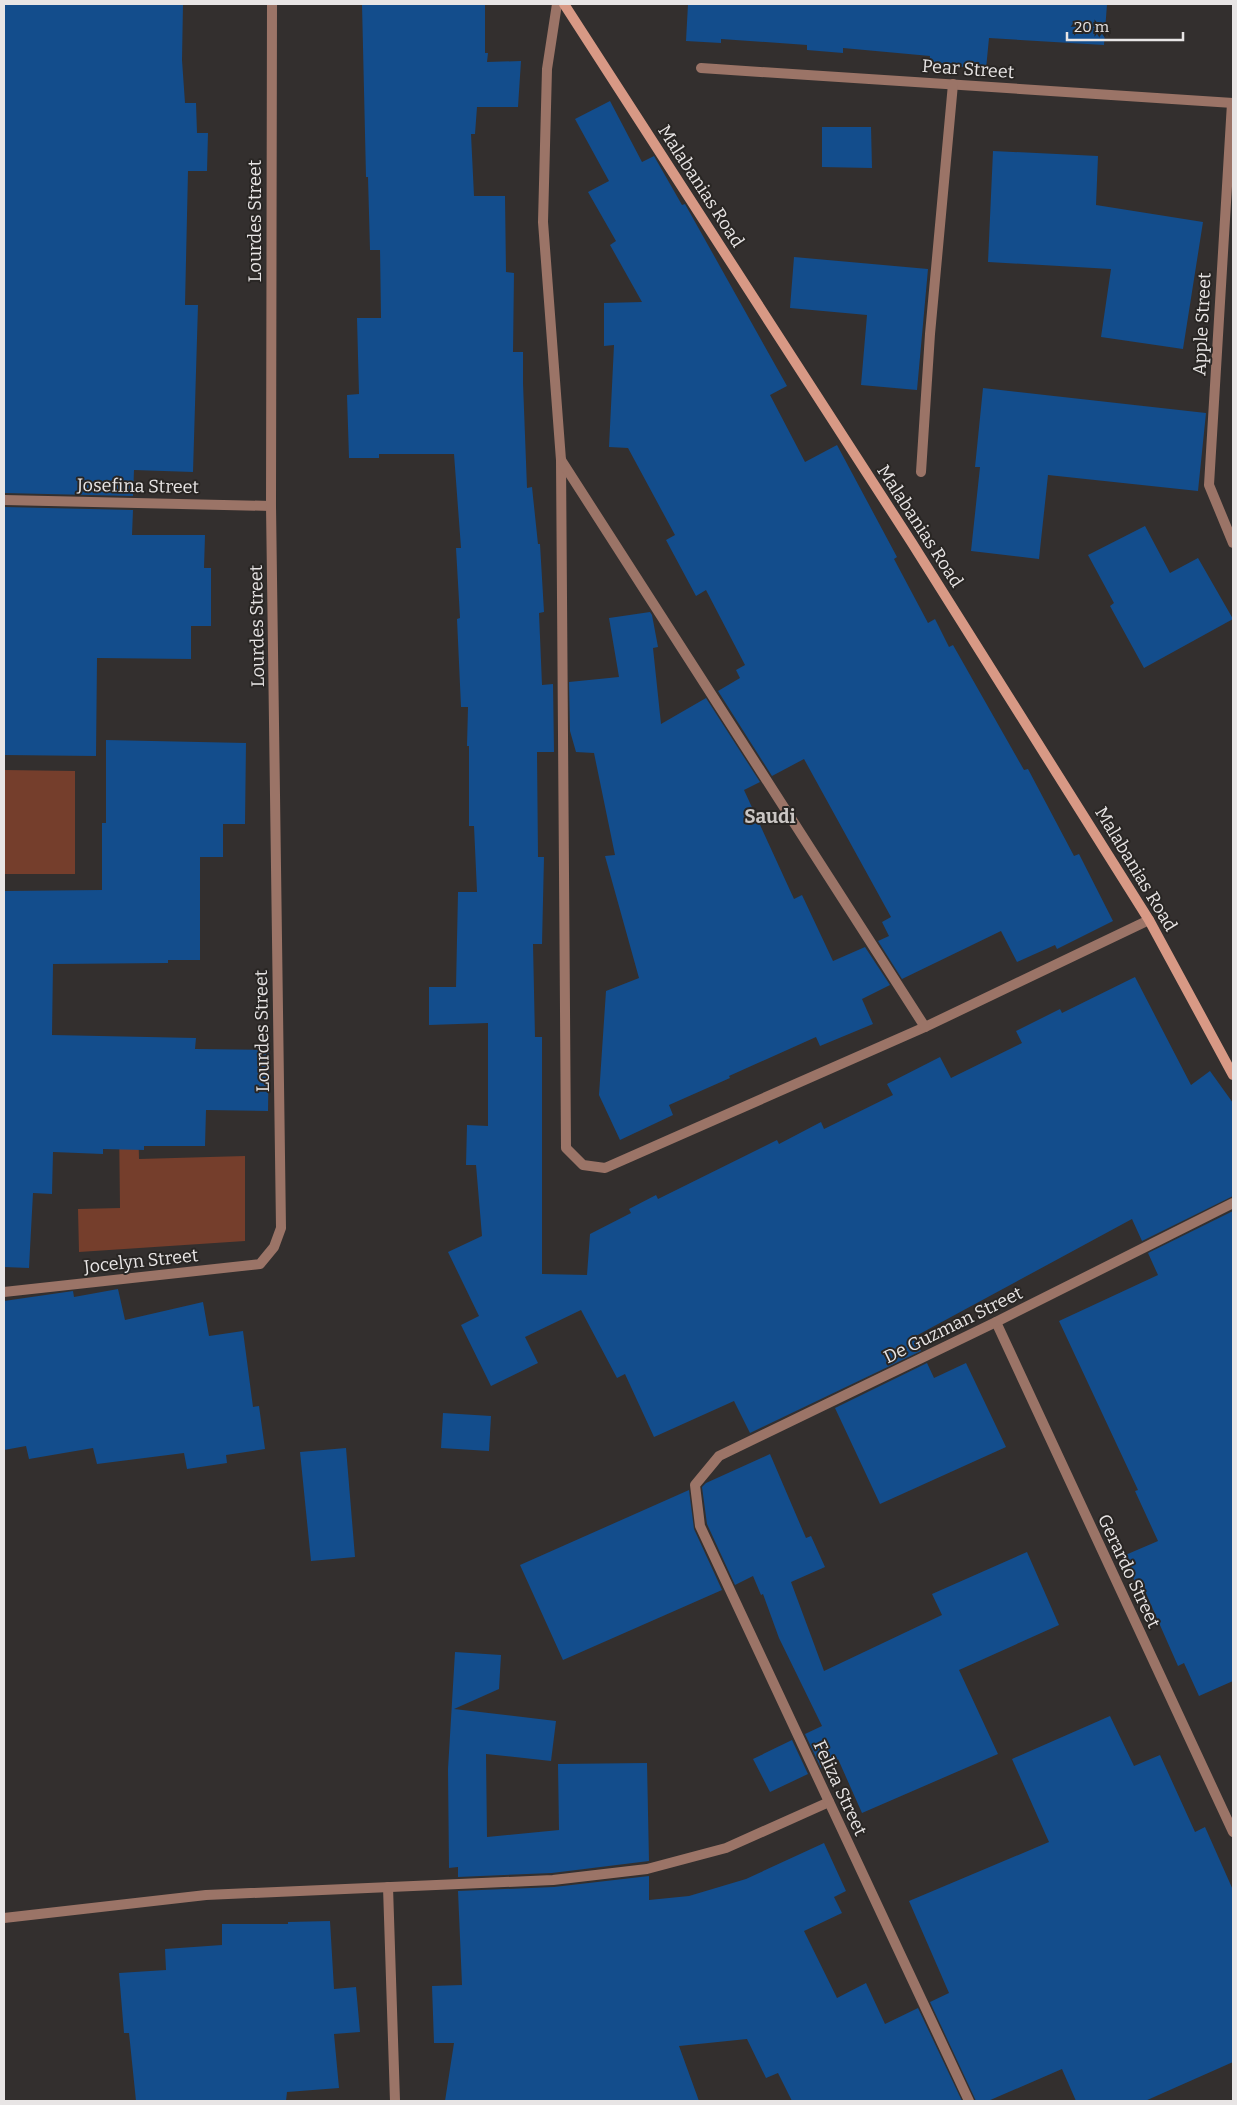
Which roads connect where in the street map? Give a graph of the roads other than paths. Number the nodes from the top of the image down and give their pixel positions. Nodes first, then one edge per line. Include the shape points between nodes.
1 (272, 4) edge
2 (557, 4) edge
3 (564, 4) edge
4 (701, 68) dead end
5 (953, 84) junction
6 (1232, 103) edge
7 (561, 460) junction
8 (921, 472) dead end
9 (4, 500) edge
10 (271, 506) junction
11 (1233, 543) edge
12 (1149, 920) junction
13 (926, 1027) junction
14 (1233, 1075) edge
15 (1233, 1203) edge
16 (274, 1247) joint
17 (4, 1292) edge
18 (996, 1322) junction
19 (695, 1485) joint
20 (828, 1802) junction
21 (1233, 1832) edge
22 (388, 1887) junction
23 (4, 1918) edge
24 (395, 2101) edge
25 (969, 2101) edge

1 - 10 street, Lourdes Street
2 - 7 street via 547,69 544,222
3 - 12 main road, Malabanias Road via 912,543
4 - 5 street, Pear Street
5 - 6 street, Pear Street
5 - 8 street
6 - 11 street, Apple Street via 1209,485
7 - 13 street
7 - 13 street via 566,1148 583,1165 605,1168
9 - 10 street, Josefina Street
10 - 16 street, Lourdes Street via 282,1228
12 - 13 street
12 - 14 main road, Malabanias Road
15 - 18 street, De Guzman Street
16 - 17 street, Jocelyn Street via 260,1264
18 - 19 street, De Guzman Street via 719,1456
18 - 21 street, Gerardo Street
19 - 20 street, Feliza Street via 700,1526
20 - 22 street via 726,1848 646,1870 553,1880
20 - 25 street, Feliza Street
22 - 23 street via 206,1895
22 - 24 street

